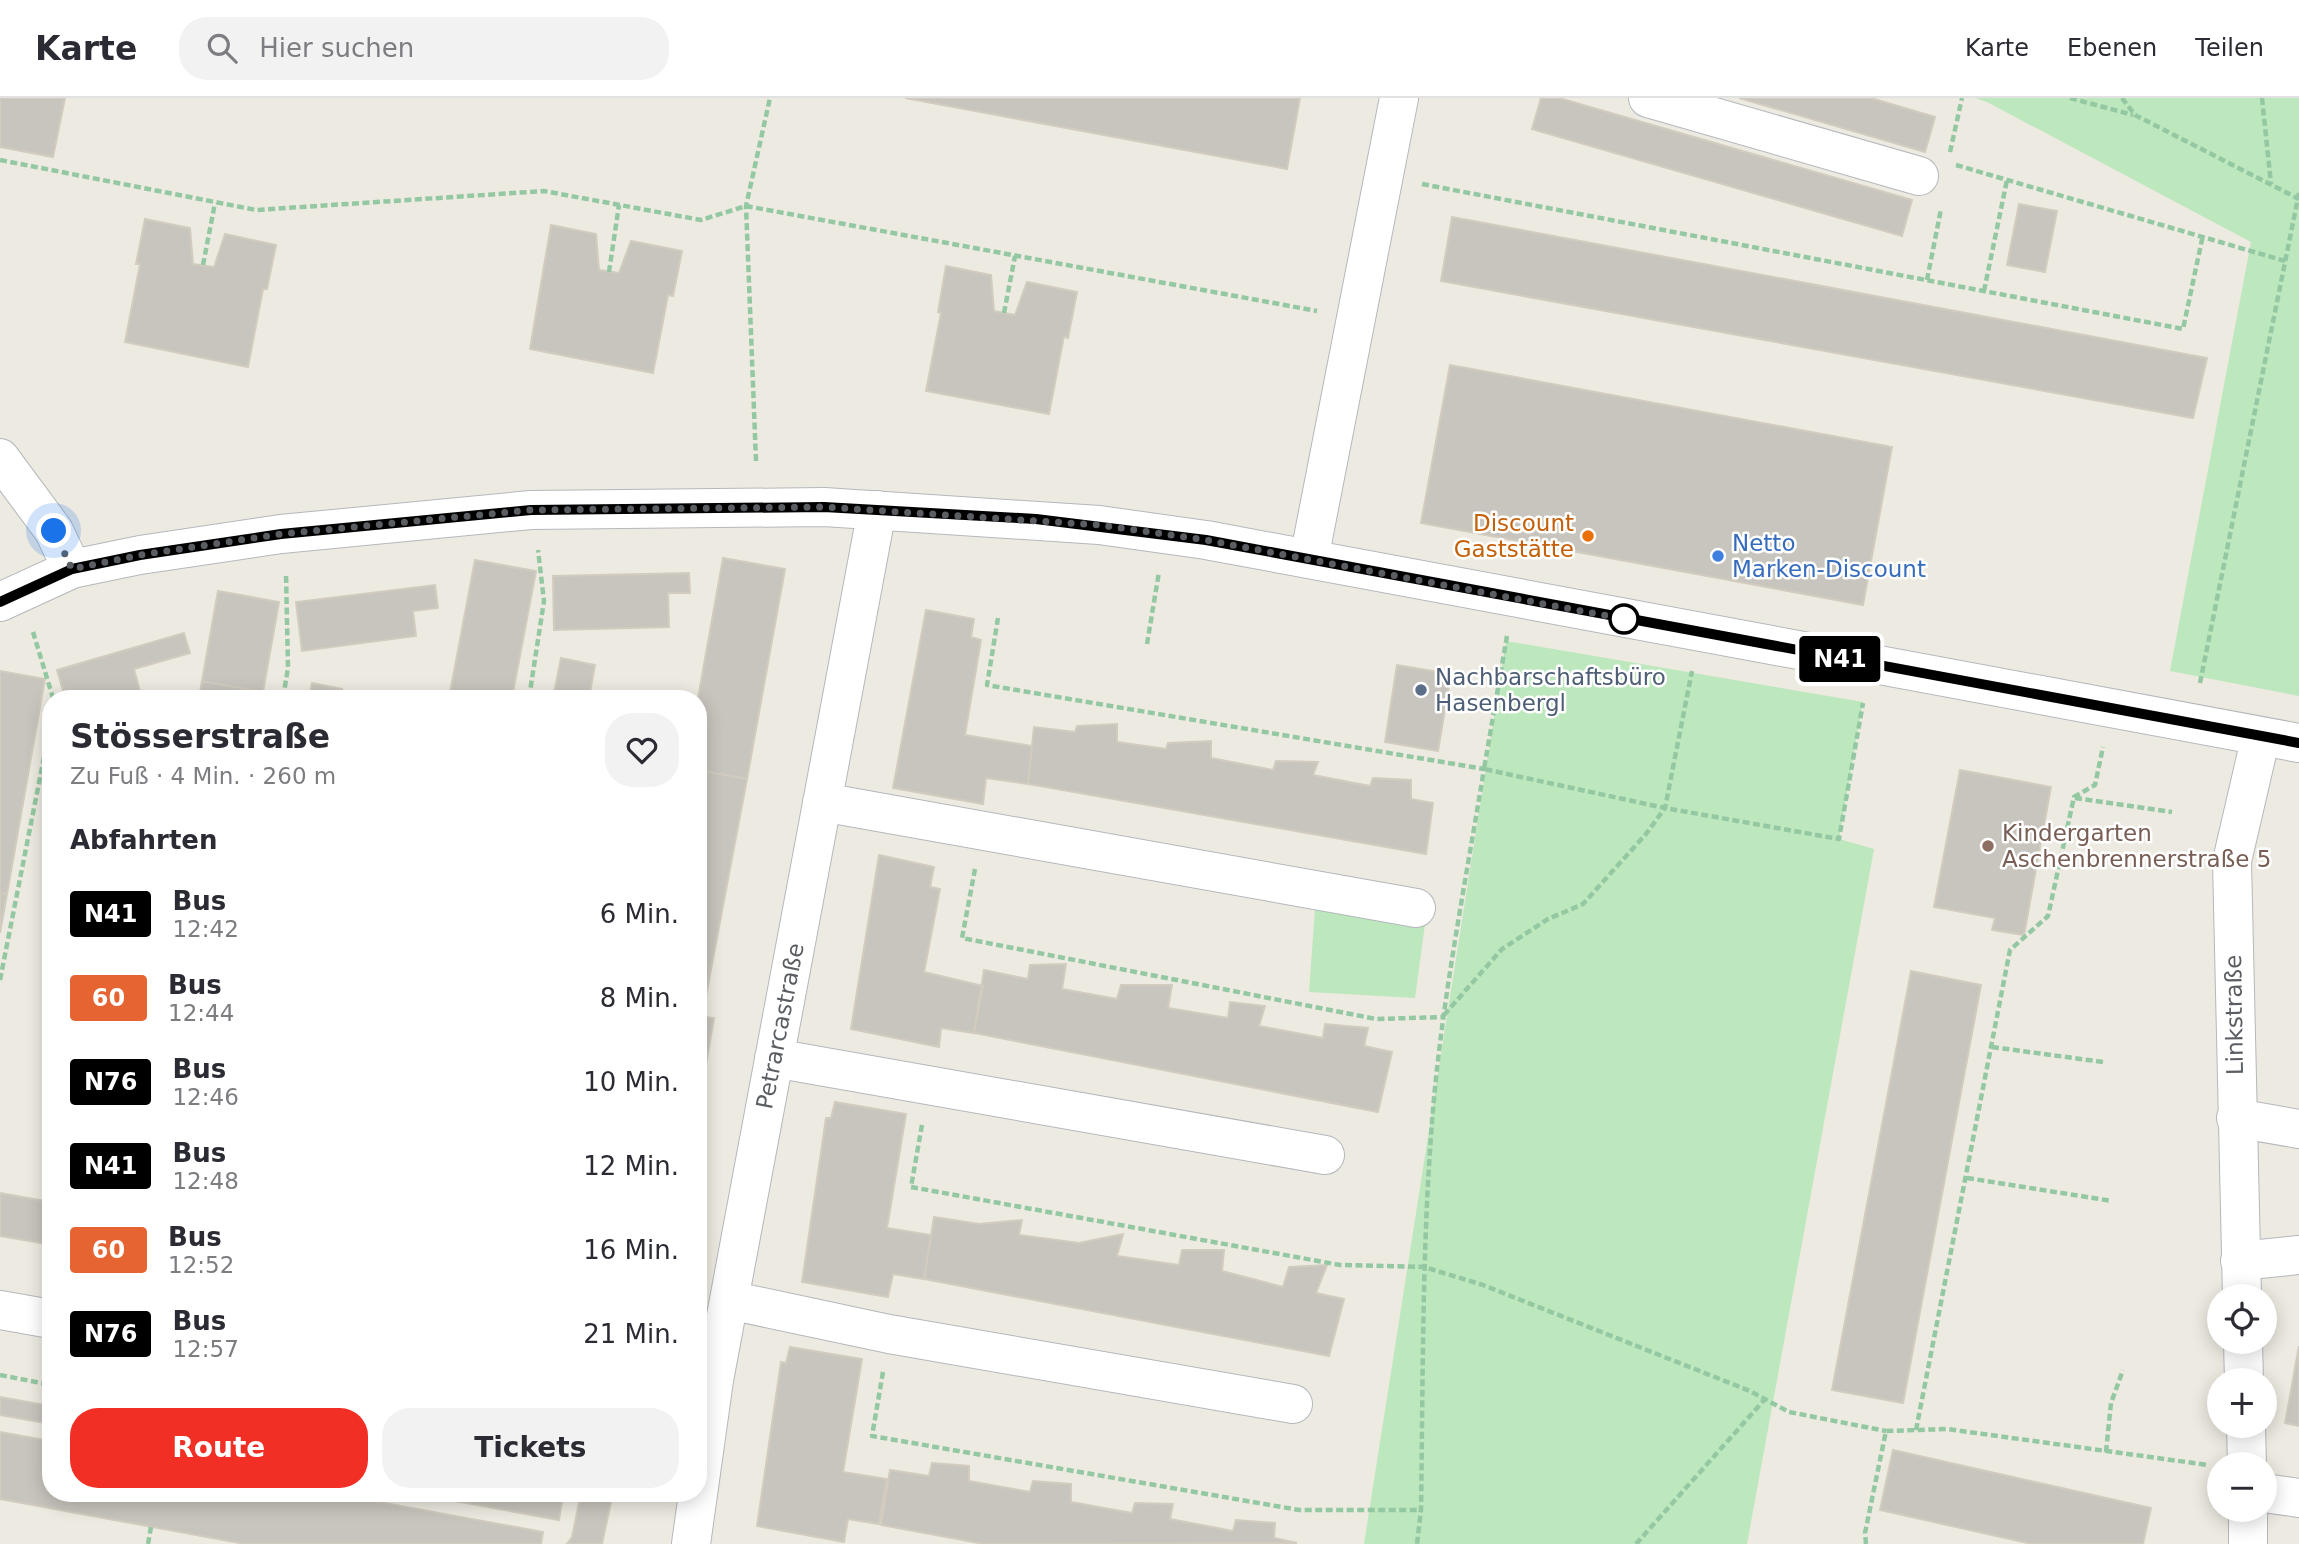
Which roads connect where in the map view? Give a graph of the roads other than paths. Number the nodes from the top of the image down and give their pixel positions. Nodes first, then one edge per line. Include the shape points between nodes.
1 (1399, 98) edge
2 (1648, 98) edge
3 (1919, 176) road end
4 (0, 457) edge
5 (877, 510) junction
6 (1309, 559) junction
7 (72, 569) junction
8 (15, 613) edge
9 (2261, 736) junction
10 (2299, 743) edge
11 (822, 802) junction
12 (1416, 908) dead end
13 (774, 1058) junction
14 (2236, 1118) junction
15 (2299, 1129) edge
16 (1325, 1155) dead end
17 (2299, 1255) edge
18 (2241, 1279) edge
19 (729, 1300) junction
20 (0, 1310) edge
21 (42, 1318) edge
22 (1293, 1404) dead end
23 (707, 1417) edge
24 (2277, 1495) edge
25 (2299, 1498) edge
26 (696, 1502) edge
27 (2248, 1522) edge
28 (691, 1544) edge
29 (2248, 1544) edge

1 - 6 street
2 - 3 street
4 - 7 street via 54,531
5 - 6 street via 1099,525
5 - 7 street via 531,510 281,534
5 - 11 street, Petrarcastraße
6 - 9 street
7 - 8 street
9 - 10 street
9 - 14 street, Linkstraße via 2232,861
11 - 12 street
11 - 13 street, Petrarcastraße
13 - 16 street
13 - 19 street, Petrarcastraße
14 - 15 street
14 - 18 street, Linkstraße
17 - 18 street
19 - 22 street via 890,1334
19 - 23 street, Petrarcastraße
20 - 21 street
24 - 25 street
26 - 28 street, Petrarcastraße
27 - 29 street

